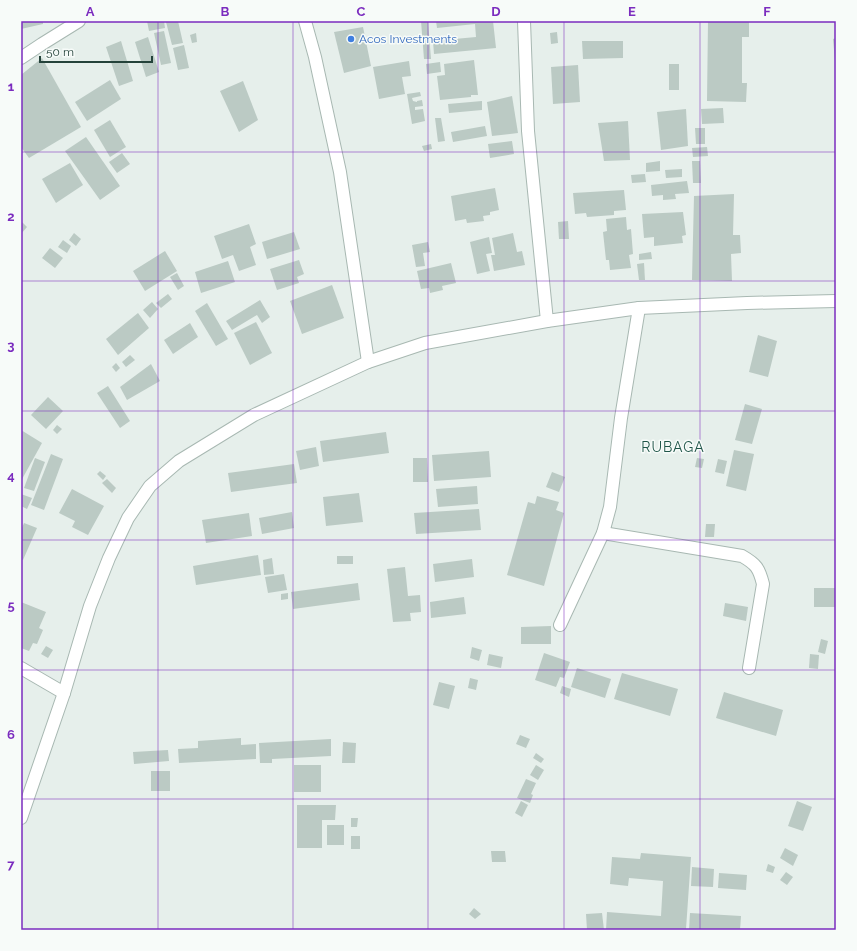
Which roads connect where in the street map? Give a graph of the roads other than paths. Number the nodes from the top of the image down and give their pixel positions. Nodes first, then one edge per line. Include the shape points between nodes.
1 (79, 21) edge
2 (305, 21) edge
3 (524, 21) edge
4 (21, 58) edge
5 (836, 301) edge
6 (639, 308) junction
7 (547, 321) junction
8 (368, 362) junction
9 (603, 533) junction
10 (560, 625) dead end
11 (21, 668) edge
12 (749, 668) dead end
13 (64, 693) junction
14 (21, 818) edge

1 - 4 street
2 - 8 street via 340,172
3 - 7 street via 528,131
5 - 6 street
6 - 7 street
6 - 9 street via 610,507
7 - 8 street via 425,343
8 - 13 street via 254,415 179,461 150,486 128,518 109,558 90,606
9 - 10 street
9 - 12 street via 742,556 752,562 760,571 763,584
11 - 13 street
13 - 14 street

